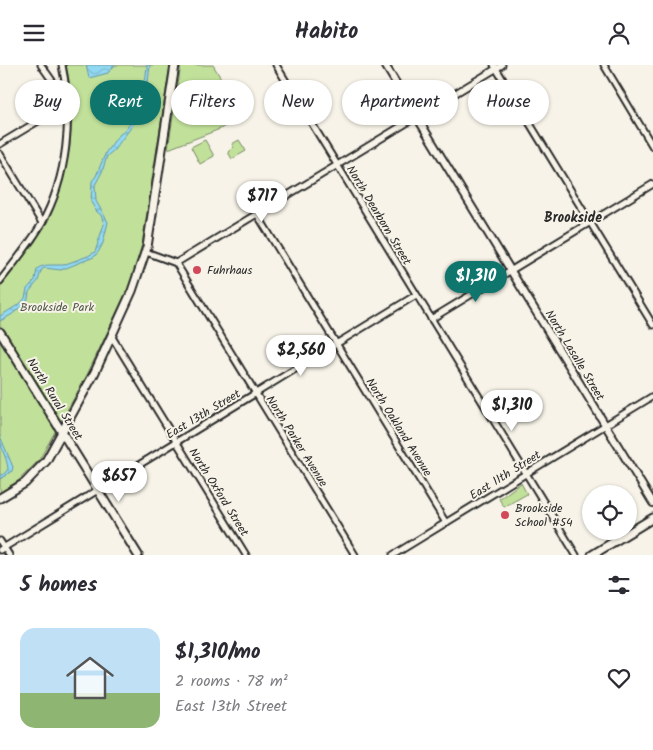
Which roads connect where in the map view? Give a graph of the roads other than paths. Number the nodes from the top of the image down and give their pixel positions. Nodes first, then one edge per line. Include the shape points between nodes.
1 (40, 65) edge
2 (62, 65) edge
3 (175, 65) edge
4 (276, 65) edge
5 (384, 65) edge
6 (502, 65) edge
7 (604, 65) edge
8 (495, 67) edge
9 (51, 80) edge
10 (64, 80) edge
11 (393, 80) edge
12 (458, 90) edge
13 (32, 125) edge
14 (68, 125) edge
15 (403, 125) edge
16 (421, 125) edge
17 (0, 144) edge
18 (653, 147) edge
19 (0, 154) edge
20 (337, 165) junction
21 (653, 184) edge
22 (257, 214) junction
23 (590, 222) junction
24 (42, 223) junction
25 (146, 253) junction
26 (176, 263) junction
27 (510, 271) junction
28 (0, 281) edge
29 (416, 295) junction
30 (431, 319) junction
31 (653, 325) edge
32 (0, 332) edge
33 (112, 337) junction
34 (336, 344) junction
35 (256, 393) junction
36 (653, 396) edge
37 (605, 425) junction
38 (62, 433) junction
39 (176, 442) junction
40 (526, 474) junction
41 (98, 490) junction
42 (0, 498) edge
43 (653, 503) edge
44 (653, 518) edge
45 (446, 523) junction
46 (0, 541) edge
47 (2, 548) edge
48 (8, 555) edge
49 (138, 555) edge
50 (246, 555) edge
51 (355, 555) edge
52 (393, 555) edge
53 (576, 555) edge
54 (592, 555) edge

1 - 9 street
2 - 10 street
3 - 25 main road
4 - 20 street, North Dearborn Street
5 - 11 street, North Lasalle Street
6 - 8 street
7 - 18 street
8 - 12 street
8 - 23 street
13 - 17 street
14 - 24 street via 65,157 51,205
15 - 20 street
16 - 27 street, North Lasalle Street
19 - 24 street
20 - 22 street
20 - 29 street, North Dearborn Street
21 - 23 street
22 - 26 street
22 - 34 street, North Oakland Avenue
23 - 27 street
23 - 31 street
24 - 28 street
25 - 26 street
25 - 33 main road
26 - 35 street, North Parker Avenue
27 - 30 street
27 - 37 street, North Lasalle Street
29 - 30 street, North Dearborn Street
29 - 34 street, East 13th Street
30 - 40 street, North Dearborn Street
32 - 38 main road, North Rural Street
33 - 38 main road
33 - 39 street, North Oxford Street
34 - 35 street, East 13th Street
34 - 45 street, North Oakland Avenue
35 - 39 street, East 13th Street
35 - 51 street, North Parker Avenue
36 - 37 street, East 11th Street
37 - 40 street, East 11th Street
37 - 43 street, North Lasalle Street
38 - 41 main road, North Rural Street
38 - 42 main road via 36,473
39 - 41 street, East 13th Street
39 - 50 street, North Oxford Street
40 - 45 street, East 11th Street
40 - 53 street, North Dearborn Street
41 - 47 street, East 13th Street
41 - 49 main road, North Rural Street
44 - 54 main road
45 - 52 street, East 11th Street
46 - 47 street
47 - 48 street

